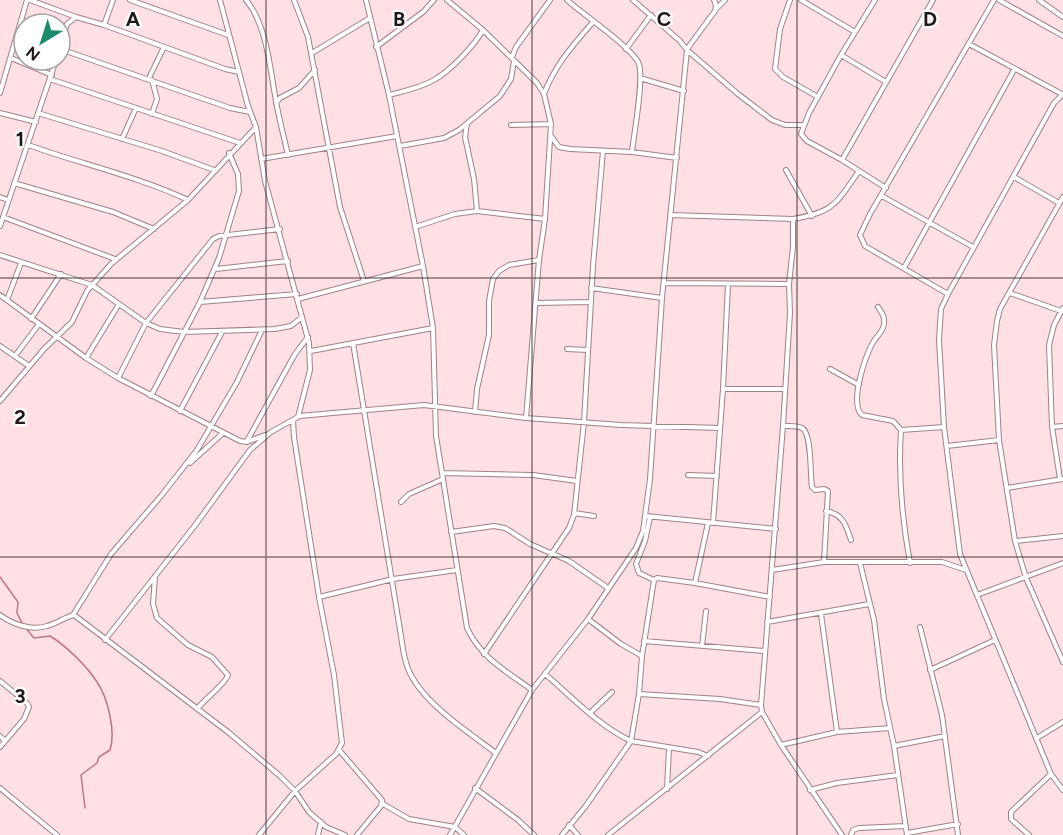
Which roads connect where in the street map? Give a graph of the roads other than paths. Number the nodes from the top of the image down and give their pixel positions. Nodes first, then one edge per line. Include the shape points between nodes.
1 (28, 0) edge
2 (113, 0) edge
3 (130, 0) edge
4 (220, 0) edge
5 (246, 0) edge
6 (294, 0) edge
7 (366, 0) edge
8 (434, 0) edge
9 (447, 0) edge
10 (550, 0) edge
11 (567, 0) edge
12 (633, 0) edge
13 (714, 0) edge
14 (725, 0) edge
15 (790, 0) edge
16 (801, 0) edge
17 (875, 0) edge
18 (933, 0) edge
19 (994, 0) edge
20 (999, 0) edge
21 (1039, 0) edge
22 (715, 11) junction
23 (651, 15) junction
24 (76, 17) junction
25 (1063, 17) edge
26 (370, 18) junction
27 (72, 20) edge
28 (593, 22) junction
29 (104, 25) junction
30 (483, 30) junction
31 (855, 32) junction
32 (229, 35) junction
33 (1063, 36) edge
34 (969, 44) junction
35 (164, 47) junction
36 (376, 47) junction
37 (626, 49) junction
38 (687, 50) junction
39 (72, 52) edge
40 (312, 53) junction
41 (841, 55) junction
42 (11, 58) junction
43 (513, 59) junction
44 (1014, 69) junction
45 (316, 70) junction
46 (52, 72) edge
47 (239, 72) junction
48 (51, 77) junction
49 (150, 78) junction
50 (640, 78) junction
51 (886, 82) junction
52 (684, 91) junction
53 (0, 93) edge
54 (544, 94) junction
55 (1062, 94) edge
56 (389, 95) junction
57 (818, 97) junction
58 (276, 103) junction
59 (136, 108) junction
60 (250, 112) junction
61 (0, 113) edge
62 (38, 113) junction
63 (152, 114) junction
64 (36, 122) junction
65 (467, 123) junction
66 (551, 124) junction
67 (511, 125) dead end
68 (804, 125) junction
69 (256, 127) junction
70 (397, 136) junction
71 (551, 136) junction
72 (122, 139) junction
73 (240, 143) junction
74 (28, 145) junction
75 (330, 146) junction
76 (400, 146) junction
77 (603, 151) junction
78 (632, 152) junction
79 (229, 153) junction
80 (288, 155) junction
81 (676, 158) junction
82 (261, 159) junction
83 (842, 160) junction
84 (214, 170) junction
85 (786, 170) dead end
86 (858, 171) junction
87 (1014, 177) junction
88 (14, 183) junction
89 (886, 188) junction
90 (882, 196) junction
91 (0, 197) edge
92 (1063, 197) edge
93 (8, 200) junction
94 (188, 200) junction
95 (1059, 203) junction
96 (477, 211) junction
97 (670, 215) junction
98 (812, 216) junction
99 (3, 217) junction
100 (545, 219) junction
101 (793, 219) junction
102 (928, 223) junction
103 (0, 226) edge
104 (415, 227) junction
105 (154, 229) junction
106 (280, 229) junction
107 (225, 236) junction
108 (973, 248) junction
109 (0, 255) edge
110 (115, 259) junction
111 (539, 260) junction
112 (288, 261) junction
113 (21, 262) junction
114 (423, 266) junction
115 (904, 268) junction
116 (216, 269) junction
117 (61, 274) junction
118 (364, 281) junction
119 (664, 283) junction
120 (728, 284) junction
121 (789, 284) junction
122 (92, 285) junction
123 (591, 288) junction
124 (1010, 293) junction
125 (948, 294) junction
126 (0, 296) edge
127 (297, 296) junction
128 (662, 298) junction
129 (7, 300) junction
130 (200, 302) junction
131 (590, 302) junction
132 (536, 303) junction
133 (119, 304) junction
134 (878, 307) dead end
135 (1062, 309) edge
136 (302, 316) junction
137 (31, 318) junction
138 (146, 323) junction
139 (39, 324) junction
140 (433, 328) junction
141 (262, 330) junction
142 (184, 332) junction
143 (222, 332) junction
144 (56, 336) junction
145 (308, 336) junction
146 (353, 343) junction
147 (0, 346) edge
148 (567, 349) dead end
149 (588, 350) junction
150 (311, 351) junction
151 (15, 356) junction
152 (86, 358) junction
153 (29, 366) junction
154 (830, 369) dead end
155 (117, 378) junction
156 (859, 385) junction
157 (723, 389) junction
158 (784, 389) junction
159 (0, 391) edge
160 (4, 394) junction
161 (151, 396) junction
162 (0, 401) edge
163 (434, 407) junction
164 (364, 410) junction
165 (180, 411) junction
166 (475, 412) junction
167 (299, 416) junction
168 (526, 418) junction
169 (293, 420) junction
170 (584, 422) junction
171 (783, 426) junction
172 (1063, 426) edge
173 (210, 427) junction
174 (944, 427) junction
175 (654, 428) junction
176 (1052, 428) junction
177 (720, 429) junction
178 (901, 430) junction
179 (272, 432) junction
180 (223, 433) junction
181 (999, 440) junction
182 (247, 442) junction
183 (947, 446) junction
184 (187, 465) junction
185 (443, 473) junction
186 (688, 475) dead end
187 (717, 476) junction
188 (443, 479) junction
189 (1061, 479) edge
190 (577, 481) junction
191 (1007, 488) junction
192 (401, 502) dead end
193 (826, 511) junction
194 (574, 513) junction
195 (594, 516) dead end
196 (648, 516) junction
197 (711, 523) junction
198 (776, 529) junction
199 (451, 532) junction
200 (1063, 536) edge
201 (851, 540) dead end
202 (1015, 541) junction
203 (551, 554) junction
204 (824, 562) junction
205 (860, 563) junction
206 (910, 563) junction
207 (1063, 563) edge
208 (457, 570) junction
209 (772, 570) junction
210 (966, 570) junction
211 (156, 575) junction
212 (1026, 578) junction
213 (393, 579) junction
214 (654, 580) junction
215 (695, 583) junction
216 (608, 588) junction
217 (977, 595) junction
218 (319, 597) junction
219 (770, 597) junction
220 (869, 604) junction
221 (706, 611) dead end
222 (821, 614) junction
223 (0, 615) edge
224 (74, 615) junction
225 (588, 619) junction
226 (767, 622) junction
227 (920, 627) dead end
228 (105, 640) junction
229 (995, 640) junction
230 (644, 641) junction
231 (702, 646) junction
232 (765, 651) junction
233 (484, 654) junction
234 (642, 656) junction
235 (1063, 662) edge
236 (930, 669) junction
237 (545, 674) junction
238 (0, 681) edge
239 (532, 690) junction
240 (612, 692) dead end
241 (639, 694) junction
242 (761, 705) junction
243 (197, 709) junction
244 (762, 712) junction
245 (590, 713) junction
246 (1063, 722) edge
247 (890, 728) junction
248 (837, 732) junction
249 (0, 736) edge
250 (945, 736) junction
251 (1037, 738) junction
252 (5, 741) junction
253 (631, 741) junction
254 (781, 745) junction
255 (894, 746) junction
256 (0, 747) edge
257 (669, 748) junction
258 (339, 750) junction
259 (496, 753) junction
260 (708, 756) junction
261 (1051, 774) junction
262 (898, 775) junction
263 (0, 788) edge
264 (475, 788) junction
265 (667, 789) junction
266 (810, 790) junction
267 (1063, 790) edge
268 (295, 791) junction
269 (382, 804) junction
270 (321, 822) junction
271 (958, 824) junction
272 (569, 825) junction
273 (906, 826) junction
274 (455, 827) junction
275 (907, 834) edge
276 (57, 835) edge
277 (259, 835) edge
278 (318, 835) edge
279 (345, 835) edge
280 (357, 835) edge
281 (450, 835) edge
282 (464, 835) edge
283 (534, 835) edge
284 (562, 835) edge
285 (578, 835) edge
286 (608, 835) edge
287 (842, 835) edge
288 (851, 835) edge
289 (958, 835) edge
290 (1029, 835) edge

1 - 24 street
1 - 42 street
2 - 29 street
3 - 32 street
4 - 32 street
5 - 58 street via 257,17
6 - 40 street
7 - 26 street
8 - 36 street
9 - 30 street
10 - 43 street via 516,47
11 - 28 street
12 - 23 street
13 - 22 street
14 - 22 street
15 - 57 street via 780,29 775,69
16 - 31 street
17 - 31 street
18 - 51 street
19 - 34 street
20 - 33 street
21 - 25 street
22 - 38 street
23 - 37 street
23 - 38 street
24 - 27 street
24 - 29 street
26 - 36 street
26 - 40 street
28 - 37 street
28 - 54 street via 560,60
29 - 35 street
30 - 43 street
30 - 56 street via 436,79
31 - 41 street
32 - 47 street
34 - 44 street
34 - 89 street
35 - 47 street
35 - 49 street
36 - 56 street
37 - 50 street via 639,64
38 - 52 street
38 - 68 street via 772,120
39 - 49 street
40 - 45 street
41 - 51 street
41 - 57 street
42 - 48 street
42 - 53 street
43 - 54 street
43 - 65 street via 511,79 505,90
44 - 55 street
44 - 102 street
45 - 58 street via 297,90
45 - 75 street
46 - 48 street
47 - 60 street
48 - 59 street
48 - 62 street
49 - 60 street
49 - 63 street via 157,99
50 - 52 street
50 - 78 street
51 - 83 street
52 - 81 street
54 - 66 street
55 - 87 street
56 - 70 street
57 - 68 street
58 - 80 street
59 - 63 street
59 - 72 street
60 - 69 street
61 - 64 street
62 - 64 street
62 - 72 street
63 - 73 street
64 - 74 street
65 - 76 street via 444,138
65 - 96 street via 465,137
66 - 67 street
66 - 71 street
68 - 83 street via 802,137
69 - 73 street
69 - 82 street
70 - 75 street
70 - 76 street
71 - 77 street via 559,147
71 - 100 street
72 - 84 street
73 - 79 street
74 - 88 street
74 - 94 street via 145,182
75 - 80 street
75 - 118 street via 340,207
76 - 104 street
77 - 78 street
77 - 123 street
78 - 81 street
79 - 84 street
79 - 107 street via 239,186
80 - 82 street
81 - 97 street
82 - 106 street
83 - 86 street
84 - 94 street
85 - 98 street
86 - 89 street
86 - 98 street via 832,208
87 - 95 street
87 - 108 street
88 - 93 street
88 - 105 street via 107,210
89 - 90 street
90 - 102 street
90 - 115 street via 862,228 861,240
91 - 93 street
92 - 95 street
93 - 99 street
94 - 105 street
95 - 124 street
96 - 100 street
96 - 104 street
97 - 101 street
97 - 119 street
98 - 101 street
99 - 103 street
99 - 110 street
100 - 111 street
101 - 121 street
102 - 108 street
102 - 115 street
104 - 114 street
105 - 110 street
106 - 107 street
106 - 112 street
107 - 116 street
107 - 138 street via 213,239
108 - 125 street
109 - 113 street
110 - 122 street
111 - 132 street
111 - 166 street via 504,267 493,279 488,340
112 - 116 street
112 - 127 street
113 - 117 street
113 - 129 street
114 - 118 street
114 - 140 street
115 - 125 street
116 - 130 street
117 - 122 street
117 - 137 street
118 - 127 street
119 - 120 street
119 - 128 street
120 - 121 street
120 - 157 street
121 - 158 street
122 - 133 street
122 - 144 street via 73,321
123 - 128 street
123 - 131 street
124 - 135 street
124 - 181 street via 1000,309 994,333
125 - 174 street via 939,324
126 - 129 street
127 - 130 street
127 - 136 street
128 - 175 street
129 - 137 street
130 - 142 street
131 - 132 street
131 - 149 street
132 - 168 street
133 - 138 street
133 - 152 street
134 - 156 street via 885,320 883,330 872,343
135 - 176 street via 1049,345
136 - 141 street via 288,327
136 - 145 street
137 - 139 street
138 - 142 street
138 - 155 street
139 - 144 street
139 - 151 street
140 - 146 street
140 - 163 street
141 - 143 street
141 - 173 street
142 - 143 street
142 - 161 street
143 - 165 street
144 - 152 street
144 - 153 street
145 - 150 street
145 - 182 street
146 - 150 street
146 - 164 street
147 - 151 street
148 - 149 street
149 - 170 street
150 - 167 street
151 - 153 street
152 - 155 street
153 - 160 street
154 - 156 street
155 - 161 street
156 - 178 street via 858,413 893,421
157 - 158 street
157 - 177 street
158 - 171 street
159 - 160 street
160 - 162 street
161 - 165 street
163 - 164 street
163 - 166 street
163 - 185 street
164 - 167 street
164 - 213 street
165 - 173 street
166 - 168 street
167 - 169 street
168 - 170 street
169 - 179 street
169 - 218 street
170 - 175 street
170 - 190 street
171 - 193 street via 801,427 806,432 812,487 828,491
171 - 198 street
172 - 176 street
173 - 180 street
173 - 184 street
174 - 178 street
174 - 183 street
175 - 177 street
175 - 196 street
176 - 189 street
177 - 187 street
178 - 206 street via 902,506
179 - 182 street
179 - 211 street via 250,450
180 - 182 street
180 - 184 street
181 - 183 street
181 - 191 street
183 - 210 street via 958,541
184 - 224 street via 111,555
185 - 188 street
185 - 190 street via 532,475
186 - 187 street
187 - 197 street
188 - 192 street via 409,494
188 - 199 street
189 - 191 street
190 - 194 street
191 - 202 street
193 - 201 street via 839,515
193 - 204 street
194 - 195 street
194 - 203 street
196 - 197 street
196 - 214 street via 645,541 636,564 639,573
196 - 216 street via 636,548
197 - 198 street
197 - 215 street
198 - 209 street
199 - 203 street via 499,527
199 - 208 street
200 - 202 street
202 - 212 street
203 - 216 street via 569,561
203 - 233 street
204 - 205 street
204 - 209 street
205 - 206 street
205 - 220 street
206 - 210 street via 942,562
207 - 212 street
208 - 213 street
208 - 233 street via 467,628
209 - 219 street
210 - 217 street
211 - 228 street
211 - 243 street via 153,604 157,618 188,645 212,657 228,675
212 - 217 street
212 - 235 street
213 - 218 street
213 - 259 street via 403,649 412,678 436,705
214 - 215 street
214 - 230 street
215 - 219 street
216 - 225 street
217 - 229 street
218 - 258 street via 343,739
219 - 226 street
220 - 222 street
220 - 247 street
221 - 231 street
222 - 226 street
222 - 248 street
223 - 224 street via 16,624 38,627
224 - 228 street
225 - 234 street
225 - 237 street
226 - 232 street
227 - 236 street
228 - 243 street
229 - 236 street
229 - 251 street
230 - 231 street
230 - 234 street
231 - 232 street
232 - 242 street
233 - 239 street
234 - 241 street
236 - 250 street
237 - 239 street
237 - 245 street
238 - 252 street via 29,707
239 - 259 street
240 - 245 street
241 - 242 street
241 - 253 street
242 - 244 street
243 - 268 street
244 - 254 street
244 - 260 street
245 - 253 street
246 - 251 street
247 - 248 street
247 - 255 street
248 - 254 street
249 - 252 street
250 - 255 street
250 - 271 street
251 - 261 street
252 - 256 street
253 - 257 street
253 - 272 street
254 - 266 street
255 - 262 street
257 - 260 street
257 - 265 street
258 - 268 street
258 - 269 street via 380,794
259 - 264 street
260 - 265 street
261 - 267 street
261 - 290 street via 1011,812 1011,819
262 - 266 street
262 - 273 street
263 - 276 street
264 - 274 street
264 - 283 street
265 - 286 street
266 - 287 street
268 - 270 street
268 - 277 street
269 - 274 street via 409,819
269 - 280 street
270 - 278 street
270 - 279 street
271 - 275 street
271 - 289 street
272 - 284 street
272 - 285 street
273 - 275 street
273 - 288 street via 859,828
274 - 281 street
274 - 282 street

